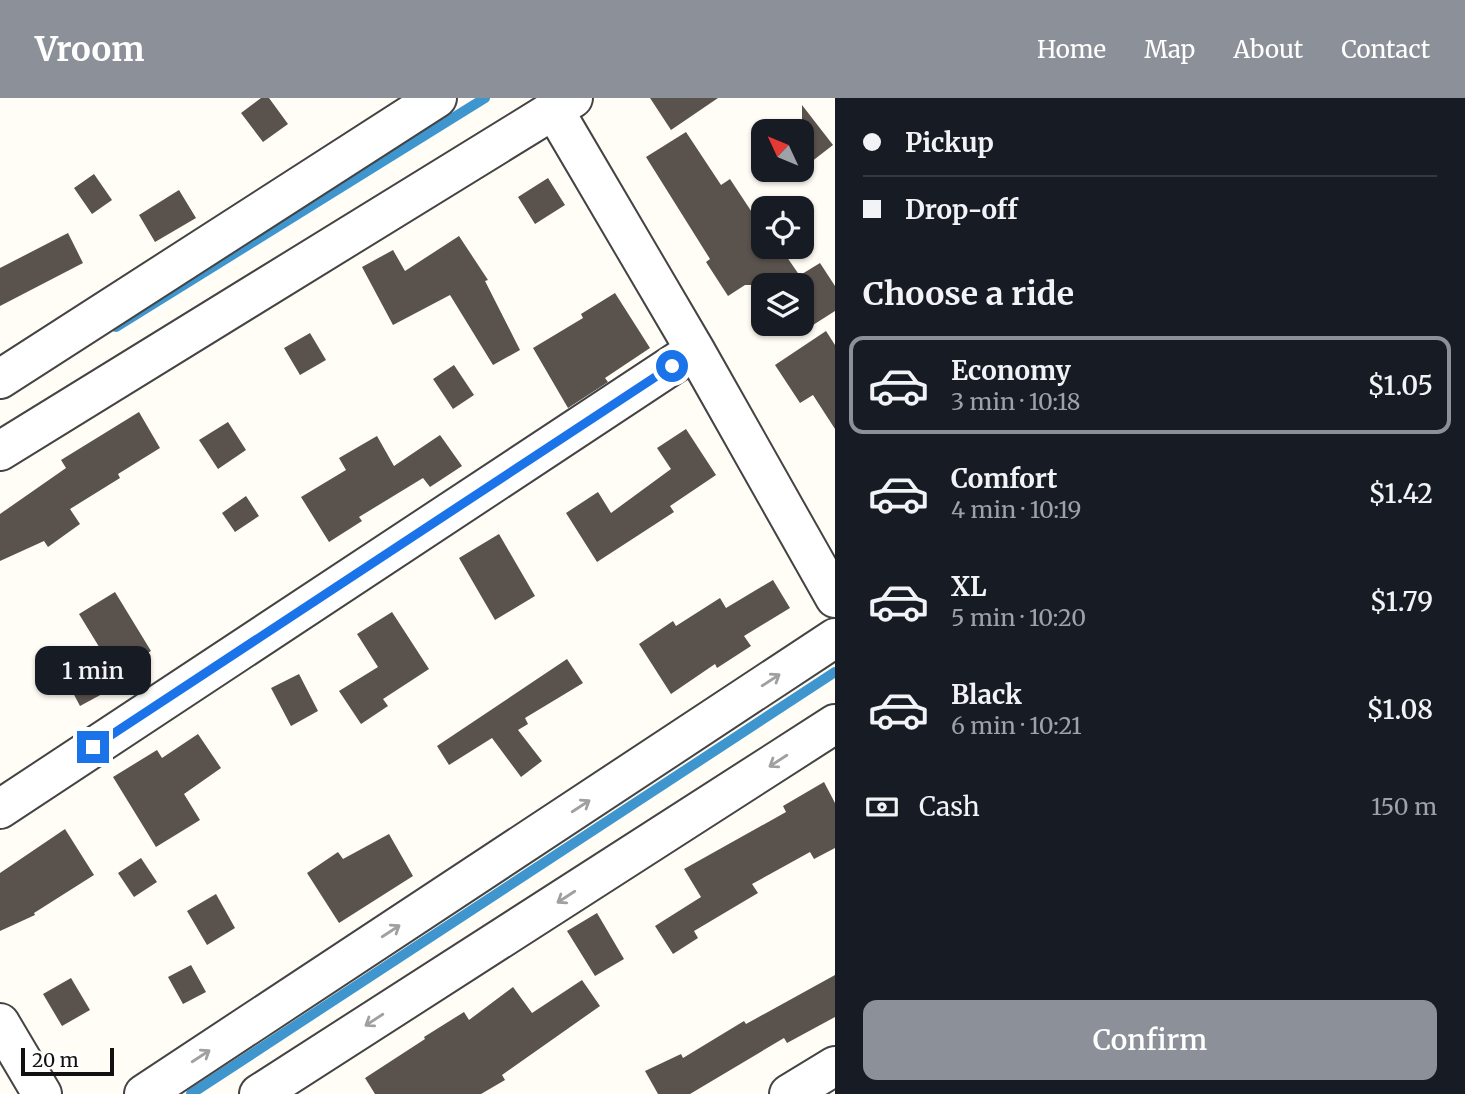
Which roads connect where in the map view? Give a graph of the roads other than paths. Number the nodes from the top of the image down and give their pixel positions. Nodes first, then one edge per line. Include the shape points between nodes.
1 (437, 98) edge
2 (563, 104) edge
3 (695, 350) junction
4 (0, 379) edge
5 (0, 451) edge
6 (835, 598) edge
7 (835, 638) edge
8 (835, 724) edge
9 (0, 808) edge
10 (0, 1023) edge
11 (835, 1066) edge
12 (42, 1094) edge
13 (144, 1094) edge
14 (260, 1094) edge
15 (789, 1094) edge

1 - 4 street
2 - 3 street
2 - 5 street
3 - 6 street
3 - 9 street
13 -> 7 street
8 -> 14 street
10 - 12 street
11 - 15 street

